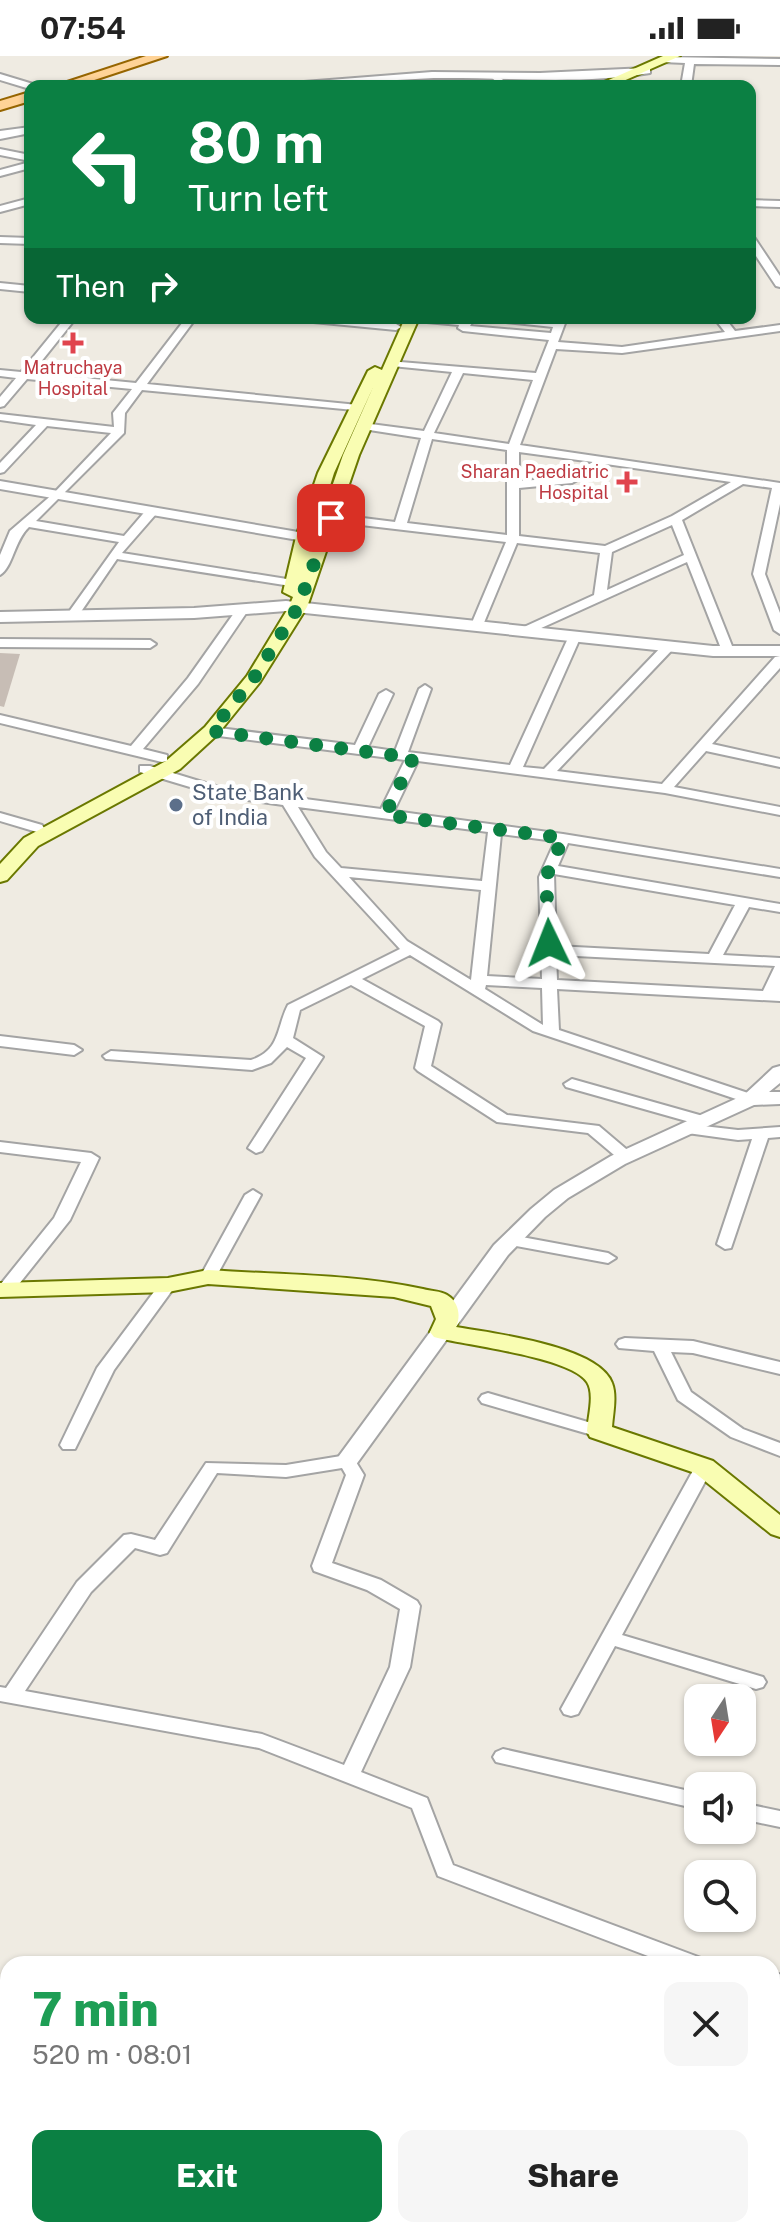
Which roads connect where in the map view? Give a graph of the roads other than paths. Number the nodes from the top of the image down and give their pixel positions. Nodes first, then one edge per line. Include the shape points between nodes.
1 (141, 56) edge
2 (160, 56) edge
3 (678, 58) edge
4 (780, 61) edge
5 (632, 71) junction
6 (646, 71) junction
7 (494, 76) junction
8 (0, 77) edge
9 (63, 80) edge
10 (82, 80) edge
11 (368, 80) edge
12 (499, 80) edge
13 (613, 80) edge
14 (627, 80) edge
15 (684, 80) edge
16 (24, 88) edge
17 (24, 93) edge
18 (24, 94) edge
19 (0, 99) edge
20 (0, 106) edge
21 (24, 131) edge
22 (0, 135) edge
23 (0, 152) edge
24 (24, 157) edge
25 (24, 167) edge
26 (0, 173) edge
27 (0, 198) edge
28 (24, 202) edge
29 (24, 203) edge
30 (756, 203) edge
31 (780, 204) edge
32 (0, 211) edge
33 (24, 213) edge
34 (0, 240) edge
35 (24, 241) edge
36 (756, 248) edge
37 (756, 264) edge
38 (768, 266) junction
39 (780, 268) edge
40 (780, 284) edge
41 (0, 286) edge
42 (24, 288) edge
43 (66, 324) edge
44 (186, 324) edge
45 (406, 324) edge
46 (406, 324) edge
47 (466, 324) edge
48 (560, 324) edge
49 (724, 324) edge
50 (780, 328) edge
51 (733, 335) junction
52 (554, 341) junction
53 (392, 363) junction
54 (459, 369) junction
55 (0, 373) edge
56 (25, 375) junction
57 (540, 377) junction
58 (138, 387) junction
59 (0, 404) edge
60 (354, 407) junction
61 (0, 417) edge
62 (44, 422) junction
63 (363, 426) junction
64 (120, 431) junction
65 (427, 436) junction
66 (513, 449) junction
67 (602, 462) junction
68 (0, 470) edge
69 (738, 483) junction
70 (0, 485) edge
71 (513, 485) junction
72 (779, 486) edge
73 (58, 495) junction
74 (152, 511) junction
75 (331, 518) junction
76 (676, 519) junction
77 (27, 523) junction
78 (400, 526) junction
79 (0, 532) edge
80 (14, 534) junction
81 (304, 537) junction
82 (513, 539) junction
83 (127, 540) junction
84 (606, 550) junction
85 (114, 555) junction
86 (689, 557) junction
87 (0, 571) edge
88 (293, 584) junction
89 (600, 595) junction
90 (292, 606) junction
91 (243, 609) junction
92 (72, 616) junction
93 (0, 617) edge
94 (477, 625) junction
95 (528, 630) junction
96 (780, 630) edge
97 (575, 636) junction
98 (0, 643) edge
99 (150, 644) dead end
100 (669, 646) junction
101 (728, 651) junction
102 (780, 651) edge
103 (780, 660) edge
104 (425, 689) dead end
105 (386, 694) dead end
106 (7, 721) edge
107 (211, 731) junction
108 (0, 736) edge
109 (702, 746) junction
110 (134, 751) junction
111 (359, 751) junction
112 (406, 757) junction
113 (780, 763) edge
114 (155, 767) junction
115 (515, 770) junction
116 (547, 774) junction
117 (665, 789) junction
118 (289, 803) junction
119 (780, 811) edge
120 (385, 815) junction
121 (0, 817) edge
122 (37, 828) junction
123 (495, 829) junction
124 (563, 838) junction
125 (0, 860) edge
126 (550, 869) junction
127 (337, 872) junction
128 (780, 873) edge
129 (0, 876) edge
130 (489, 886) junction
131 (744, 902) junction
132 (780, 908) edge
133 (411, 949) junction
134 (549, 950) junction
135 (714, 958) junction
136 (780, 962) edge
137 (780, 969) edge
138 (351, 979) junction
139 (550, 982) junction
140 (478, 985) junction
141 (774, 995) edge
142 (551, 1033) junction
143 (285, 1040) junction
144 (0, 1041) edge
145 (74, 1050) dead end
146 (111, 1056) dead end
147 (780, 1072) edge
148 (572, 1084) dead end
149 (780, 1098) edge
150 (751, 1099) junction
151 (695, 1125) junction
152 (780, 1132) edge
153 (762, 1133) junction
154 (0, 1147) edge
155 (256, 1148) dead end
156 (626, 1157) junction
157 (253, 1195) dead end
158 (511, 1240) junction
159 (725, 1244) dead end
160 (608, 1258) dead end
161 (208, 1277) junction
162 (168, 1285) junction
163 (2, 1290) edge
164 (442, 1332) junction
165 (625, 1344) dead end
166 (660, 1346) junction
167 (780, 1368) edge
168 (488, 1399) dead end
169 (599, 1431) junction
170 (69, 1445) dead end
171 (780, 1450) edge
172 (347, 1461) junction
173 (704, 1467) junction
174 (780, 1528) edge
175 (610, 1638) junction
176 (756, 1682) dead end
177 (6, 1695) edge
178 (571, 1709) dead end
179 (503, 1757) dead end
180 (349, 1775) junction
181 (684, 1798) edge
182 (756, 1814) edge
183 (780, 1819) edge
184 (672, 1956) edge

1 - 9 main road
2 - 10 main road
3 - 4 street
3 - 5 main road
3 - 6 main road
3 - 15 street
5 - 6 street
5 - 7 street
5 - 13 main road
6 - 14 main road
7 - 11 street
7 - 12 street
8 - 16 street
17 - 19 main road
18 - 20 main road
21 - 22 street
23 - 24 street
25 - 26 street
27 - 28 street
29 - 32 street
30 - 31 street
32 - 33 street
34 - 35 street
36 - 38 street
37 - 38 street
38 - 39 street
38 - 40 street
41 - 42 street
43 - 56 street
44 - 58 street
45 - 53 main road
46 - 60 main road
47 - 52 street via 463,328
48 - 52 street
49 - 51 street
50 - 51 street
51 - 52 street via 622,350
52 - 57 street
53 - 54 street
53 - 63 main road
54 - 57 street
54 - 65 street
55 - 56 street
56 - 58 street
56 - 59 street
57 - 66 street
58 - 60 street
58 - 64 street via 119,413
60 - 81 main road
61 - 62 street
62 - 64 street
62 - 68 street
63 - 65 street
63 - 75 main road
64 - 73 street
65 - 66 street
65 - 78 street
66 - 67 street
66 - 71 street
67 - 69 street
67 - 71 street via 568,481
69 - 72 street
69 - 76 street
70 - 73 street
71 - 82 street
72 - 96 street via 759,574
73 - 74 street
73 - 77 street
74 - 81 street
74 - 83 street
75 - 78 street
75 - 90 main road
76 - 84 street
76 - 86 street
77 - 80 street
77 - 83 street
78 - 82 street
79 - 80 street
80 - 87 street
81 - 88 main road
82 - 84 street
82 - 94 street
83 - 85 street
84 - 89 street
85 - 88 street
85 - 92 street
86 - 89 street
86 - 101 street
88 - 90 main road
89 - 95 street
90 - 91 street
90 - 94 street
90 - 107 main road via 254,678
90 - 114 main road via 198,725
91 - 92 street
91 - 110 street via 193,681
92 - 93 street
94 - 95 street
95 - 97 street
97 - 100 street
97 - 115 street
98 - 99 street
100 - 101 street
100 - 116 street
101 - 102 street
103 - 109 street
104 - 112 street
105 - 111 street
106 - 108 street
106 - 110 street
107 - 111 street
107 - 114 main road
109 - 113 street
109 - 117 street
110 - 114 street
111 - 112 street
112 - 115 street
112 - 120 street
114 - 118 street via 220,792
114 - 122 main road
114 - 129 main road via 31,842
115 - 116 street
116 - 117 street
117 - 119 street
118 - 120 street
118 - 127 street
120 - 123 street
121 - 122 street
122 - 125 main road
123 - 124 street
123 - 130 street
124 - 126 street
124 - 128 street
126 - 131 street
126 - 134 street
127 - 130 street
127 - 133 street
130 - 140 street
131 - 132 street
131 - 135 street
133 - 138 street
133 - 140 street
134 - 135 street
134 - 139 street
135 - 136 street
137 - 141 street
138 - 143 street via 293,1008
138 - 156 street via 433,1024 423,1068 503,1119 593,1129
139 - 140 street
139 - 141 street
139 - 142 street
140 - 142 street
142 - 150 street
143 - 146 street via 266,1060 252,1065
143 - 155 street via 315,1057
144 - 145 street
147 - 150 street
148 - 151 street
149 - 150 street
150 - 151 street
151 - 153 street via 738,1135
151 - 156 street
152 - 153 street
153 - 159 street
154 - 163 street via 91,1158 62,1220
156 - 158 street via 561,1194
157 - 161 street
158 - 160 street
158 - 164 street
161 - 162 main road
161 - 164 main road via 330,1283 419,1295 439,1300 447,1309
162 - 163 main road
162 - 170 street via 106,1368
164 - 169 main road via 551,1356 593,1371 601,1382
164 - 172 street
165 - 166 street
166 - 167 street via 693,1347
166 - 171 street via 684,1396 737,1433
168 - 169 street
169 - 173 main road
172 - 177 street via 286,1471 212,1467 160,1548 131,1540 84,1587
172 - 180 street via 355,1475 321,1566 374,1585 410,1606 400,1667
173 - 174 main road
173 - 175 street
175 - 176 street
175 - 178 street
177 - 180 street via 262,1741
179 - 181 street
180 - 184 street via 420,1803 445,1870
182 - 183 street

